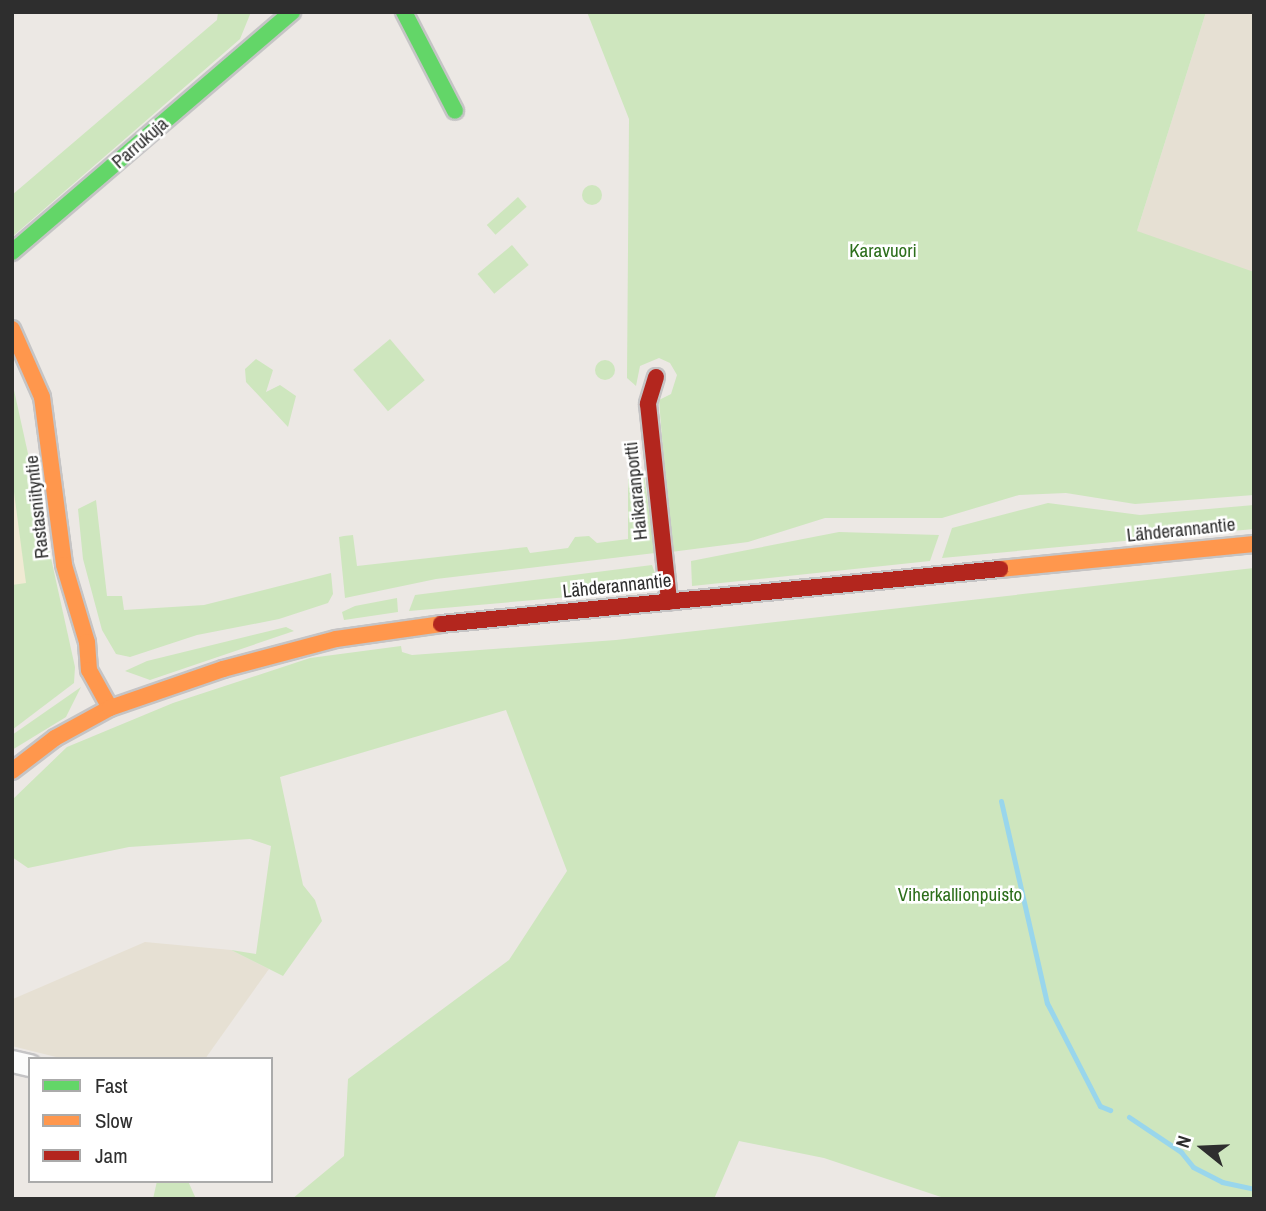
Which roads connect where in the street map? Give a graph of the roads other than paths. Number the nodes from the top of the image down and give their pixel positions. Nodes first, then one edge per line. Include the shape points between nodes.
1 (271, 12) edge
2 (292, 12) edge
3 (404, 12) edge
4 (267, 33) junction
5 (455, 111) dead end
6 (12, 252) edge
7 (12, 329) edge
8 (656, 377) dead end
9 (1254, 544) edge
10 (669, 602) junction
11 (87, 642) junction
12 (110, 708) junction
13 (12, 771) edge

1 - 4 street
2 - 4 main road, Parrukuja
3 - 5 main road
4 - 6 main road, Parrukuja
7 - 11 main road, Rastasniityntie via 43,397 64,565
8 - 10 main road, Haikaranportti via 648,404
9 - 10 main road, Lähderannantie
10 - 12 main road, Lähderannantie via 337,639 223,669
11 - 12 main road, Rastasniityntie via 91,677
11 - 12 main road, Rastasniityntie via 108,667
12 - 13 main road, Lähderannantie via 55,738

